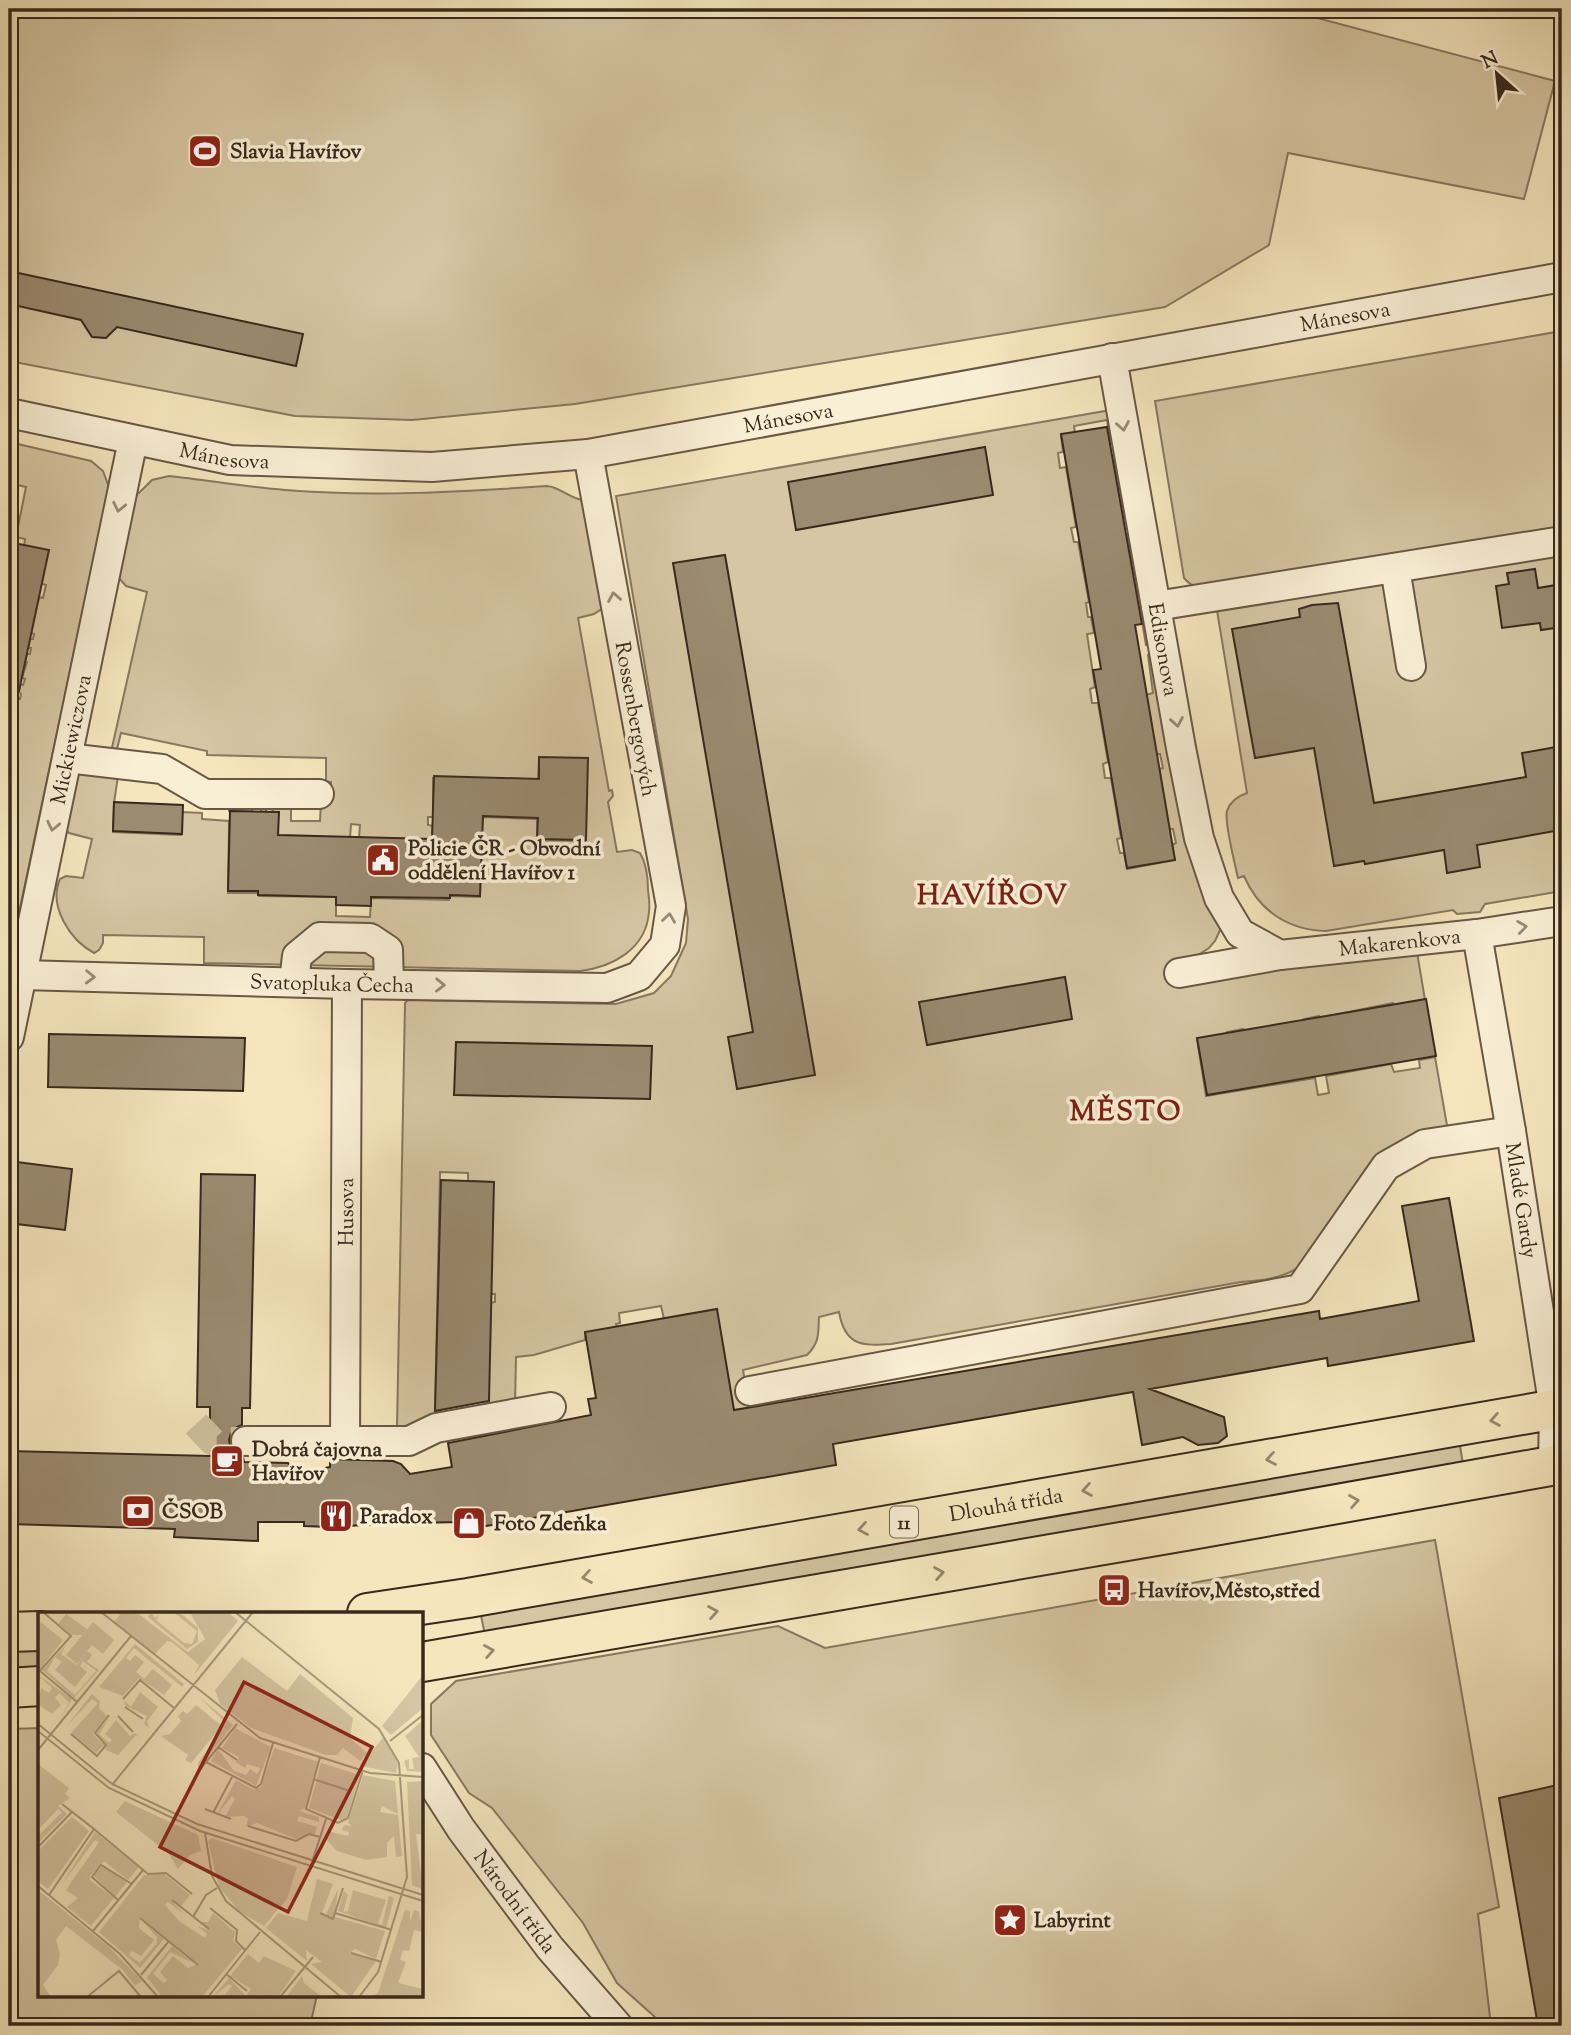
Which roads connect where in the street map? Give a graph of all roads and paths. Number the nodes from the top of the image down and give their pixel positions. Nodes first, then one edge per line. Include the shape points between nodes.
1 (1562, 277) edge
2 (1112, 358) junction
3 (9, 413) edge
4 (133, 440) junction
5 (588, 454) junction
6 (1562, 541) edge
7 (1395, 568) junction
8 (1156, 606) junction
9 (1411, 666) dead end
10 (67, 758) junction
11 (319, 794) dead end
12 (1562, 922) edge
13 (1477, 934) junction
14 (1280, 955) junction
15 (1179, 973) dead end
16 (22, 975) junction
17 (639, 976) joint
18 (294, 982) junction
19 (348, 984) junction
20 (388, 985) junction
21 (9, 1037) edge
22 (1511, 1131) junction
23 (750, 1391) dead end
24 (551, 1406) dead end
25 (1558, 1409) edge
26 (246, 1441) tunnel mouth
27 (345, 1441) junction
28 (1558, 1464) edge
29 (374, 1612) edge
30 (38, 1631) edge
31 (9, 1632) edge
32 (424, 1662) edge
33 (38, 1686) edge
34 (9, 1688) edge
35 (424, 1772) edge
36 (618, 2026) edge

1 - 2 street, Mánesova
2 - 5 street, Mánesova
2 -> 8 street, Edisonova
3 - 4 street, Mánesova
4 - 5 street, Mánesova via 230,460 432,467
4 -> 10 street, Mickiewiczova
17 -> 5 street, Rossenbergových via 665,945 670,906
6 - 7 street
7 - 8 street
7 - 9 street
8 -> 14 street, Edisonova via 1199,838 1219,898 1240,933
10 - 11 street via 162,769 205,794
10 -> 16 street, Mickiewiczova
13 -> 12 street, Makarenkova
13 - 14 street, Makarenkova
13 - 22 street, Mladé Gardy
14 - 15 street, Makarenkova
16 -> 18 street, Svatopluka Čecha
16 - 21 street, Mickiewiczova
20 -> 17 street, Svatopluka Čecha via 607,988
18 - 19 street, Svatopluka Čecha
18 - 20 street via 297,956 320,937 370,938 388,950
19 - 20 street, Svatopluka Čecha
19 - 27 street, Husova
22 - 23 street via 1425,1144 1386,1166 1300,1289
22 - 25 street, Mladé Gardy
24 - 27 street via 436,1427 409,1441
25 - 28 street, Mladé Gardy
25 -> 29 main road, Dlouhá třída / 11
26 - 27 street
32 -> 28 main road
30 - 31 main road
33 - 34 main road
35 - 36 street, Národní třída via 550,1948

